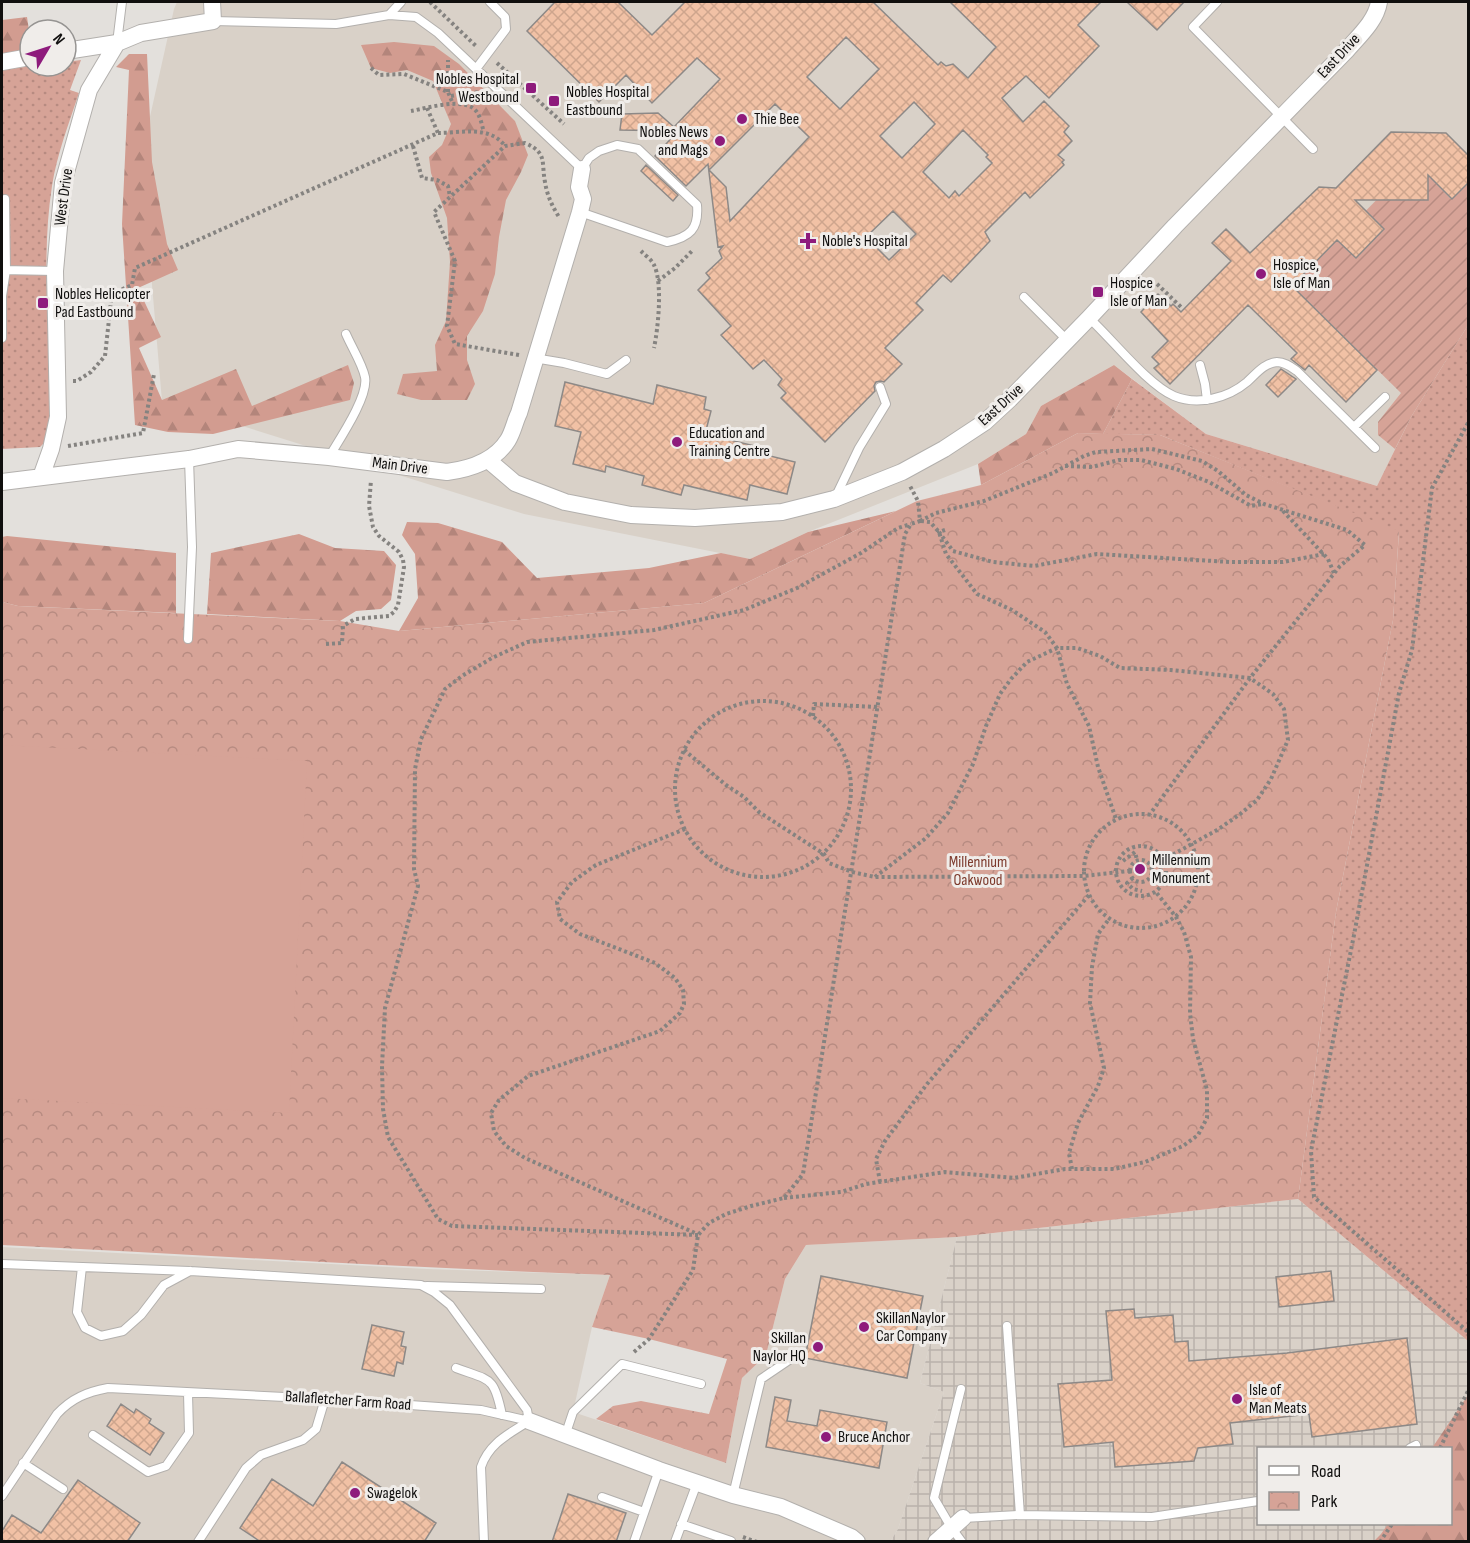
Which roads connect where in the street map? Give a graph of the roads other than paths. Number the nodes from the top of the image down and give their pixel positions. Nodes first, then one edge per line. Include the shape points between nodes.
1 (122, 2) edge
2 (212, 2) edge
3 (401, 2) edge
4 (490, 2) edge
5 (1217, 2) edge
6 (1379, 2) edge
7 (389, 15) junction
8 (213, 21) junction
9 (117, 43) junction
10 (78, 49) edge
11 (18, 59) edge
12 (2, 62) edge
13 (476, 69) junction
14 (1282, 116) junction
15 (1313, 149) dead end
16 (582, 169) junction
17 (5, 199) dead end
18 (580, 212) junction
19 (4, 270) edge
20 (55, 271) junction
21 (1024, 297) dead end
22 (1089, 318) junction
23 (346, 334) dead end
24 (2, 338) edge
25 (1067, 340) junction
26 (527, 357) junction
27 (626, 360) dead end
28 (1200, 365) dead end
29 (879, 387) dead end
30 (1385, 397) dead end
31 (1207, 400) junction
32 (1354, 427) junction
33 (1375, 448) dead end
34 (328, 457) junction
35 (189, 459) junction
36 (488, 460) junction
37 (41, 477) junction
38 (2, 482) edge
39 (834, 499) junction
40 (188, 639) dead end
41 (2, 1264) edge
42 (82, 1267) junction
43 (190, 1271) junction
44 (421, 1286) junction
45 (541, 1289) dead end
46 (1007, 1326) dead end
47 (792, 1358) dead end
48 (456, 1368) dead end
49 (700, 1384) dead end
50 (961, 1389) dead end
51 (188, 1393) junction
52 (324, 1398) junction
53 (502, 1415) junction
54 (529, 1421) junction
55 (93, 1435) dead end
56 (565, 1436) junction
57 (23, 1463) junction
58 (659, 1470) junction
59 (697, 1483) junction
60 (63, 1488) dead end
61 (733, 1494) junction
62 (2, 1496) edge
63 (602, 1497) dead end
64 (1257, 1502) edge
65 (644, 1512) junction
66 (1020, 1515) junction
67 (957, 1523) junction
68 (681, 1524) junction
69 (730, 1541) edge
70 (198, 1542) edge
71 (484, 1542) edge
72 (634, 1542) edge
73 (675, 1542) edge
74 (857, 1542) edge
75 (936, 1542) edge
76 (962, 1542) edge

1 - 9 lane
2 - 8 street
3 - 7 lane
4 - 13 lane via 505,17 506,28
5 - 14 lane via 1193,27
6 - 14 street, East Drive via 1370,23
7 - 8 lane via 336,24
7 - 13 lane via 416,16
8 - 9 street via 141,33
9 - 10 street
9 - 20 street, West Drive via 89,90 63,183
11 - 12 street
13 - 16 lane
14 - 15 lane
14 - 22 street, East Drive
16 - 18 street, Main Drive
16 - 18 lane via 599,151 617,145 638,149 697,205 698,218 691,232 667,242
17 - 19 lane
18 - 26 street, Main Drive
19 - 20 lane
19 - 24 lane
20 - 37 street, West Drive via 58,417
21 - 25 lane
22 - 25 street, East Drive
22 - 31 lane via 1157,386 1174,396
23 - 34 lane via 365,385 356,412
25 - 39 street, East Drive via 985,422 902,472
26 - 27 lane via 607,374
26 - 36 street, Main Drive via 519,413 508,440
28 - 31 lane
29 - 39 lane via 886,404
30 - 32 lane
31 - 32 lane via 1232,393 1266,365 1286,363
32 - 33 lane
34 - 35 street, Main Drive via 238,449
34 - 36 street, Main Drive via 447,472 467,470
35 - 37 street, Main Drive
35 - 40 lane via 192,547
36 - 39 street, East Drive via 515,483 565,502 631,516 695,519 771,513
37 - 38 street, Main Drive
41 - 42 lane
42 - 43 lane
42 - 43 lane via 77,1312 85,1328 101,1336 123,1331 164,1285
43 - 44 lane
44 - 45 lane
44 - 54 lane via 450,1305 527,1410
46 - 66 lane
47 - 61 lane via 760,1378
48 - 53 lane via 488,1380 497,1391
49 - 56 lane via 622,1364 573,1412
50 - 67 lane via 934,1498
51 - 52 lane, Ballafletcher Farm Road
51 - 55 lane via 189,1433 166,1467 148,1472
51 - 57 lane, Ballafletcher Farm Road via 108,1388 83,1394 57,1414
52 - 53 lane, Ballafletcher Farm Road
52 - 70 lane via 316,1429 303,1440 261,1455 246,1468
53 - 54 lane, Ballafletcher Farm Road
54 - 56 street, Ballafletcher Farm Road
54 - 71 lane via 497,1441 484,1457
56 - 58 street, Ballafletcher Farm Road
57 - 60 lane
57 - 62 lane, Ballafletcher Farm Road
58 - 59 street, Ballafletcher Farm Road
58 - 65 lane
59 - 61 street, Ballafletcher Farm Road
59 - 68 lane
61 - 74 street, Ballafletcher Farm Road via 781,1507
63 - 65 lane
64 - 66 lane via 1152,1517
65 - 72 lane
66 - 67 lane
67 - 75 street
67 - 76 lane
68 - 69 lane
68 - 73 lane

